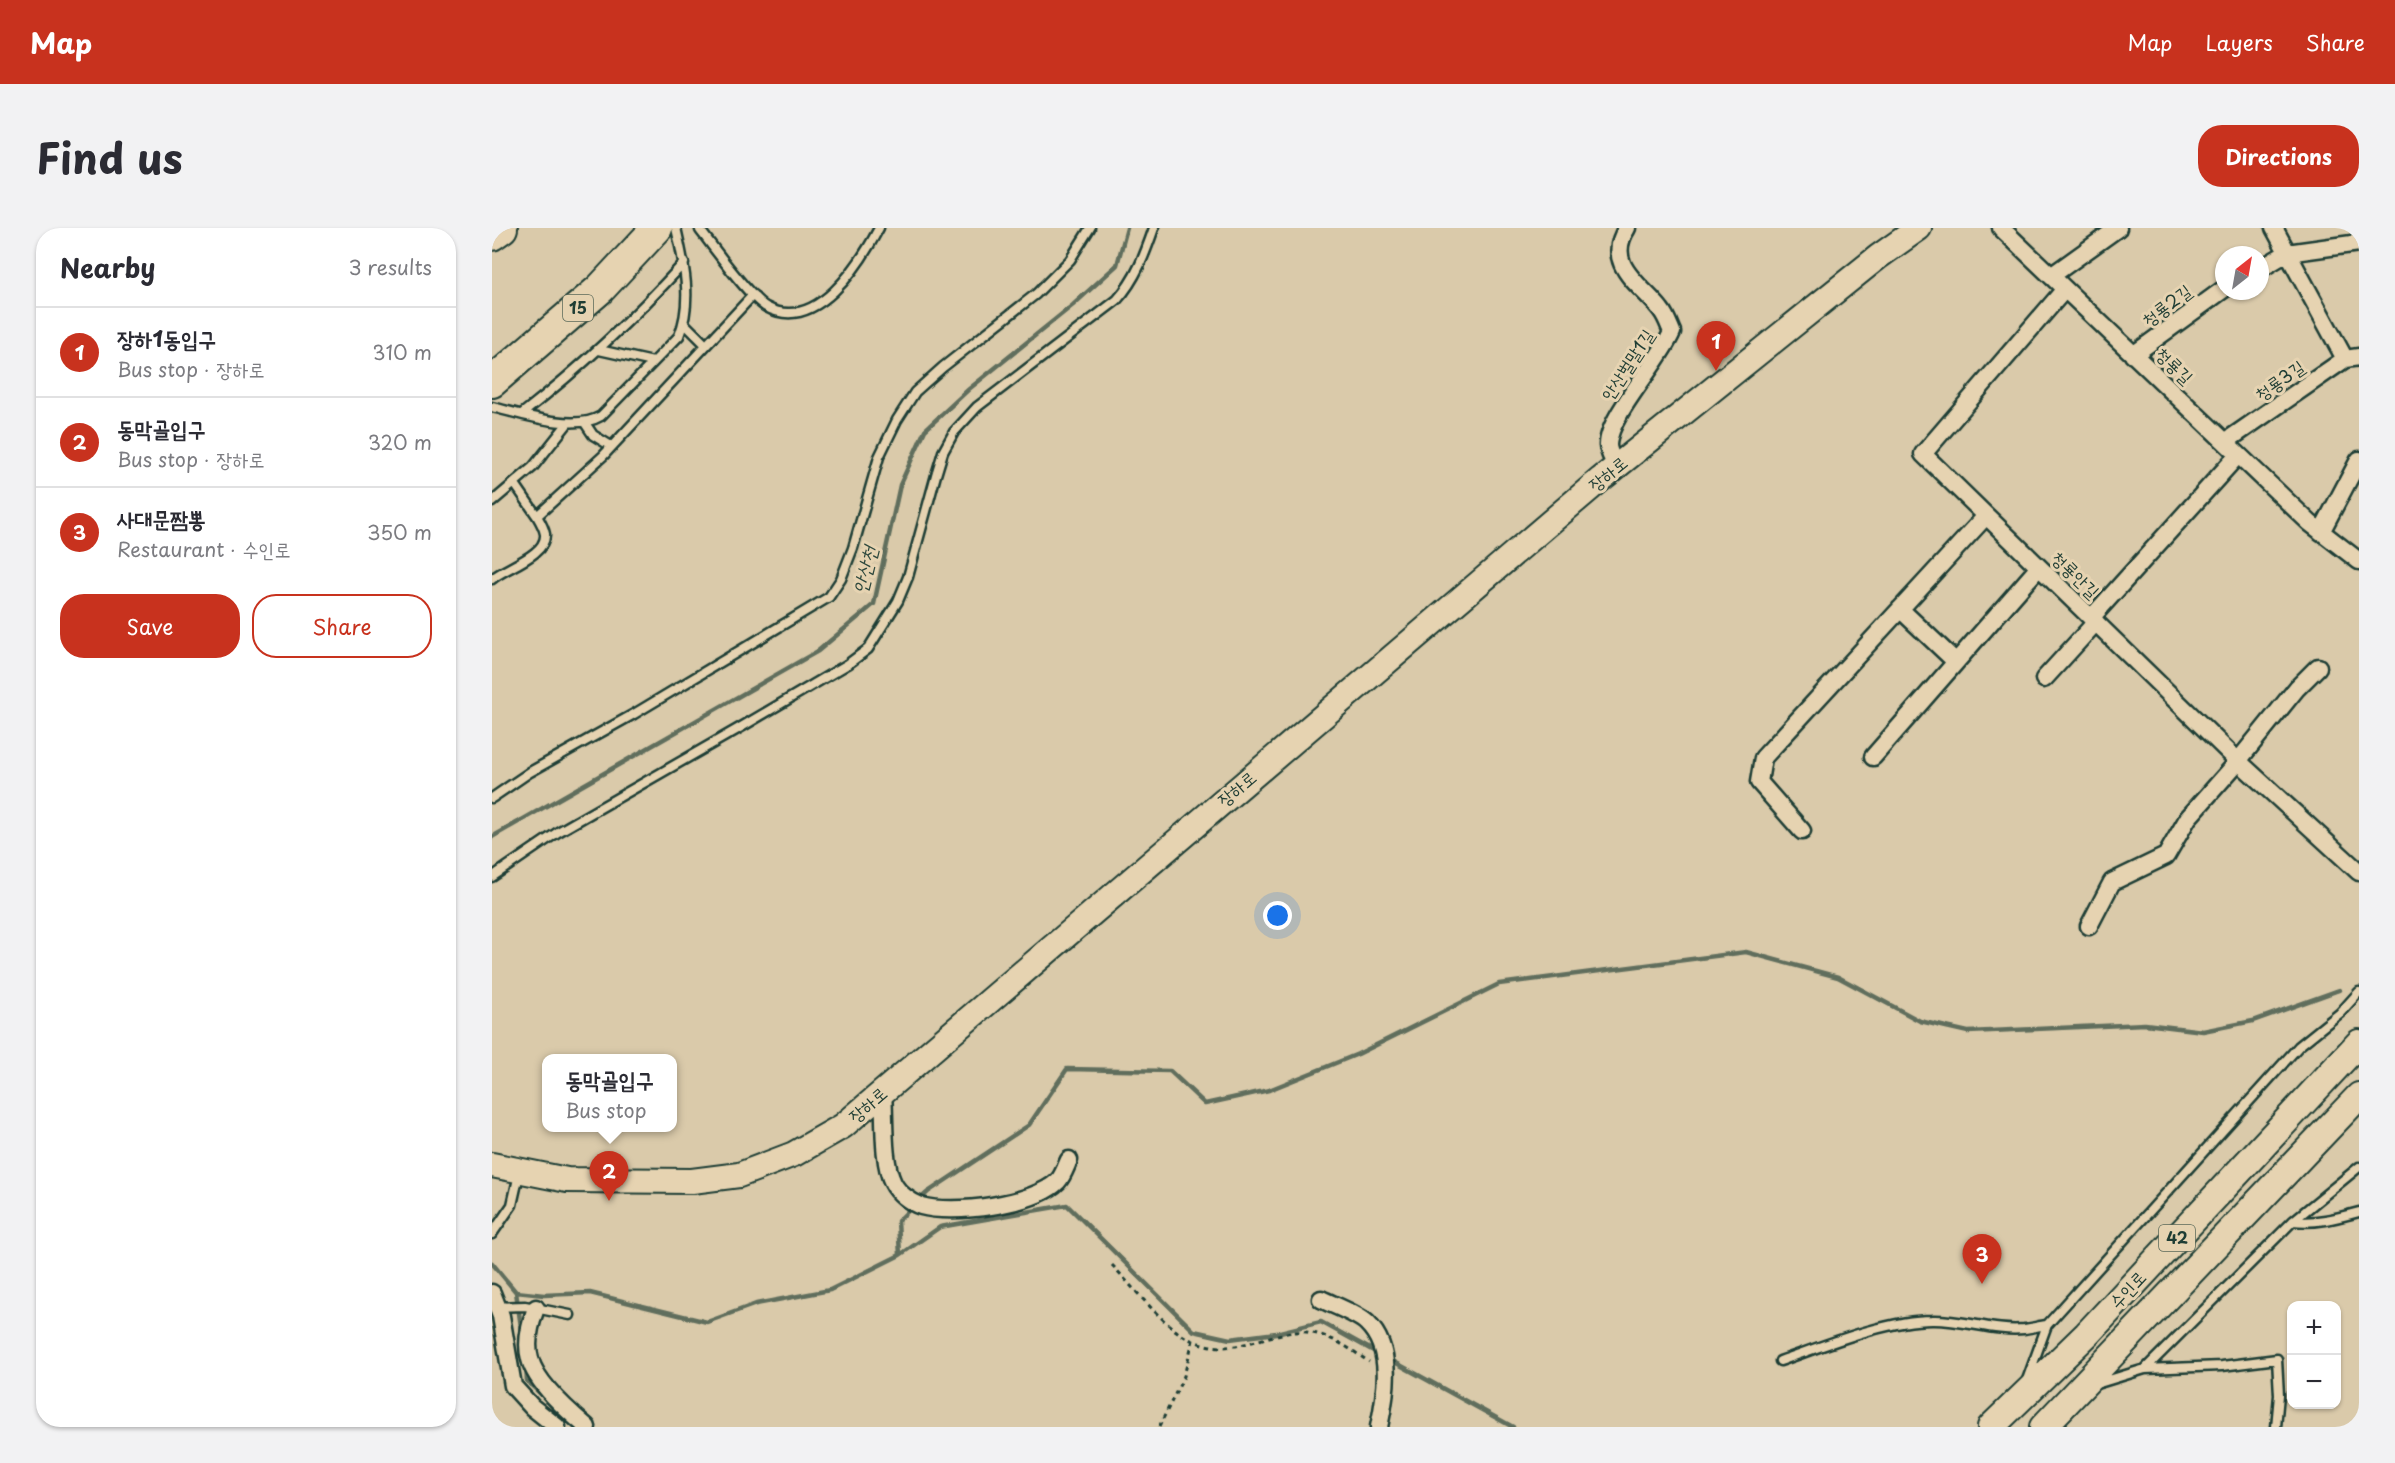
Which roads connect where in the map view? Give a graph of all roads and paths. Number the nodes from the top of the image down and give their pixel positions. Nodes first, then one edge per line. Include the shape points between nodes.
1 (502, 228) edge
2 (657, 228) edge
3 (676, 228) edge
4 (879, 228) edge
5 (1090, 228) edge
6 (1154, 228) edge
7 (1627, 228) edge
8 (1919, 228) edge
9 (2001, 228) edge
10 (2118, 228) edge
11 (2274, 228) edge
12 (700, 230) dead end
13 (492, 235) edge
14 (2359, 243) edge
15 (2287, 253) junction
16 (684, 263) junction
17 (2269, 264) edge
18 (2051, 276) junction
19 (2065, 289) junction
20 (753, 295) junction
21 (2215, 296) edge
22 (684, 323) junction
23 (706, 345) junction
24 (599, 350) junction
25 (2133, 355) junction
26 (2352, 358) edge
27 (653, 362) junction
28 (492, 382) edge
29 (492, 407) edge
30 (523, 414) junction
31 (568, 423) junction
32 (585, 423) junction
33 (2225, 442) junction
34 (611, 446) junction
35 (2238, 454) junction
36 (2359, 459) edge
37 (1617, 467) junction
38 (515, 484) junction
39 (492, 502) edge
40 (537, 516) junction
41 (1986, 516) junction
42 (2321, 532) junction
43 (2359, 561) edge
44 (2039, 567) junction
45 (492, 579) edge
46 (1900, 609) junction
47 (2093, 620) junction
48 (1956, 662) junction
49 (2318, 667) dead end
50 (2044, 679) dead end
51 (1873, 757) dead end
52 (2238, 760) junction
53 (492, 798) edge
54 (1802, 831) dead end
55 (2359, 872) edge
56 (492, 877) edge
57 (2089, 926) dead end
58 (2359, 992) edge
59 (2359, 1043) edge
60 (883, 1092) junction
61 (2359, 1096) edge
62 (1069, 1160) dead end
63 (492, 1165) edge
64 (2359, 1167) edge
65 (520, 1170) junction
66 (2359, 1212) edge
67 (2293, 1221) junction
68 (492, 1234) edge
69 (1112, 1265) dead end
70 (1321, 1299) dead end
71 (499, 1302) edge
72 (531, 1307) junction
73 (570, 1315) dead end
74 (2047, 1325) junction
75 (1192, 1340) junction
76 (1780, 1361) dead end
77 (2145, 1369) junction
78 (1385, 1370) junction
79 (2077, 1393) junction
80 (2021, 1398) junction
81 (557, 1427) edge
82 (587, 1427) edge
83 (1159, 1427) edge
84 (1379, 1427) edge
85 (1991, 1427) edge
86 (2043, 1427) edge
87 (2276, 1427) edge

1 - 13 highway
2 - 28 highway, 15 via 600,289
3 - 16 lane
4 - 20 lane via 867,252 833,294 813,306 797,312 779,312 764,306
5 - 53 lane via 1070,260 1036,294 915,392 879,458 853,549 829,597
6 - 56 lane via 1146,253 1117,300 977,407 954,432 943,452 908,577 868,650 558,832
7 - 37 street, 안산벌말1길 via 1618,252 1624,269 1662,311 1672,332 1615,419 1608,446
8 - 37 street, 장하로 via 1878,256
9 - 18 street, 청룡길
10 - 18 street
11 - 15 street
12 - 20 lane
14 - 15 street
15 - 17 street
15 - 26 street
16 - 22 lane
16 - 24 lane
18 - 19 street, 청룡길
19 - 25 street, 청룡길
19 - 41 street, 청룡안길 via 1923,454
20 - 23 lane
21 - 25 street, 청룡2길
22 - 23 lane
22 - 27 lane via 679,336
23 - 34 lane
24 - 27 lane
24 - 30 lane
25 - 33 street, 청룡길
26 - 33 street, 청룡3길
27 - 32 lane via 601,416
29 - 30 lane
30 - 31 lane
31 - 32 lane
31 - 38 lane
32 - 34 lane via 593,435
33 - 35 street, 청룡길
34 - 40 lane
35 - 42 street, 청룡길
35 - 47 street
36 - 42 street
37 - 60 street, 장하로
38 - 39 lane
38 - 40 lane
40 - 45 lane via 545,534 537,553
41 - 44 street, 청룡안길
41 - 46 street
42 - 43 street, 청룡길
44 - 47 street, 청룡안길
44 - 48 street
46 - 48 street
46 - 54 street via 1763,758 1759,782
47 - 50 street
47 - 52 street, 청룡안길
48 - 51 street
49 - 52 street
52 - 55 street, 청룡안길
52 - 57 street via 2188,818 2166,856 2112,882
58 - 74 lane via 2340,1014 2298,1046
59 - 80 main road, 수인로 / 42 via 2087,1334
60 - 62 street via 886,1160 892,1183 914,1202 952,1209 996,1206 1028,1198 1058,1181
60 - 65 street, 장하로 via 843,1126 794,1154 739,1175 692,1181 567,1180
61 - 79 main road, 수인로 / 42
63 - 65 street, 장하로
64 - 67 lane
65 - 68 lane via 512,1205
66 - 67 lane via 2327,1220
67 - 77 lane
69 - 75 path via 1160,1316
70 - 78 street via 1366,1322 1381,1344
71 - 72 lane
71 - 81 street via 513,1386
72 - 73 lane
72 - 82 street via 530,1359 542,1382
74 - 76 lane via 2022,1329 1956,1320 1899,1324
74 - 80 lane
75 - 78 path via 1219,1348 1296,1332 1326,1336
75 - 83 path via 1184,1376
77 - 79 lane via 2106,1379
77 - 87 lane via 2277,1359
78 - 84 street
79 - 86 main road, 수인로 / 42
80 - 85 main road, 수인로 / 42

